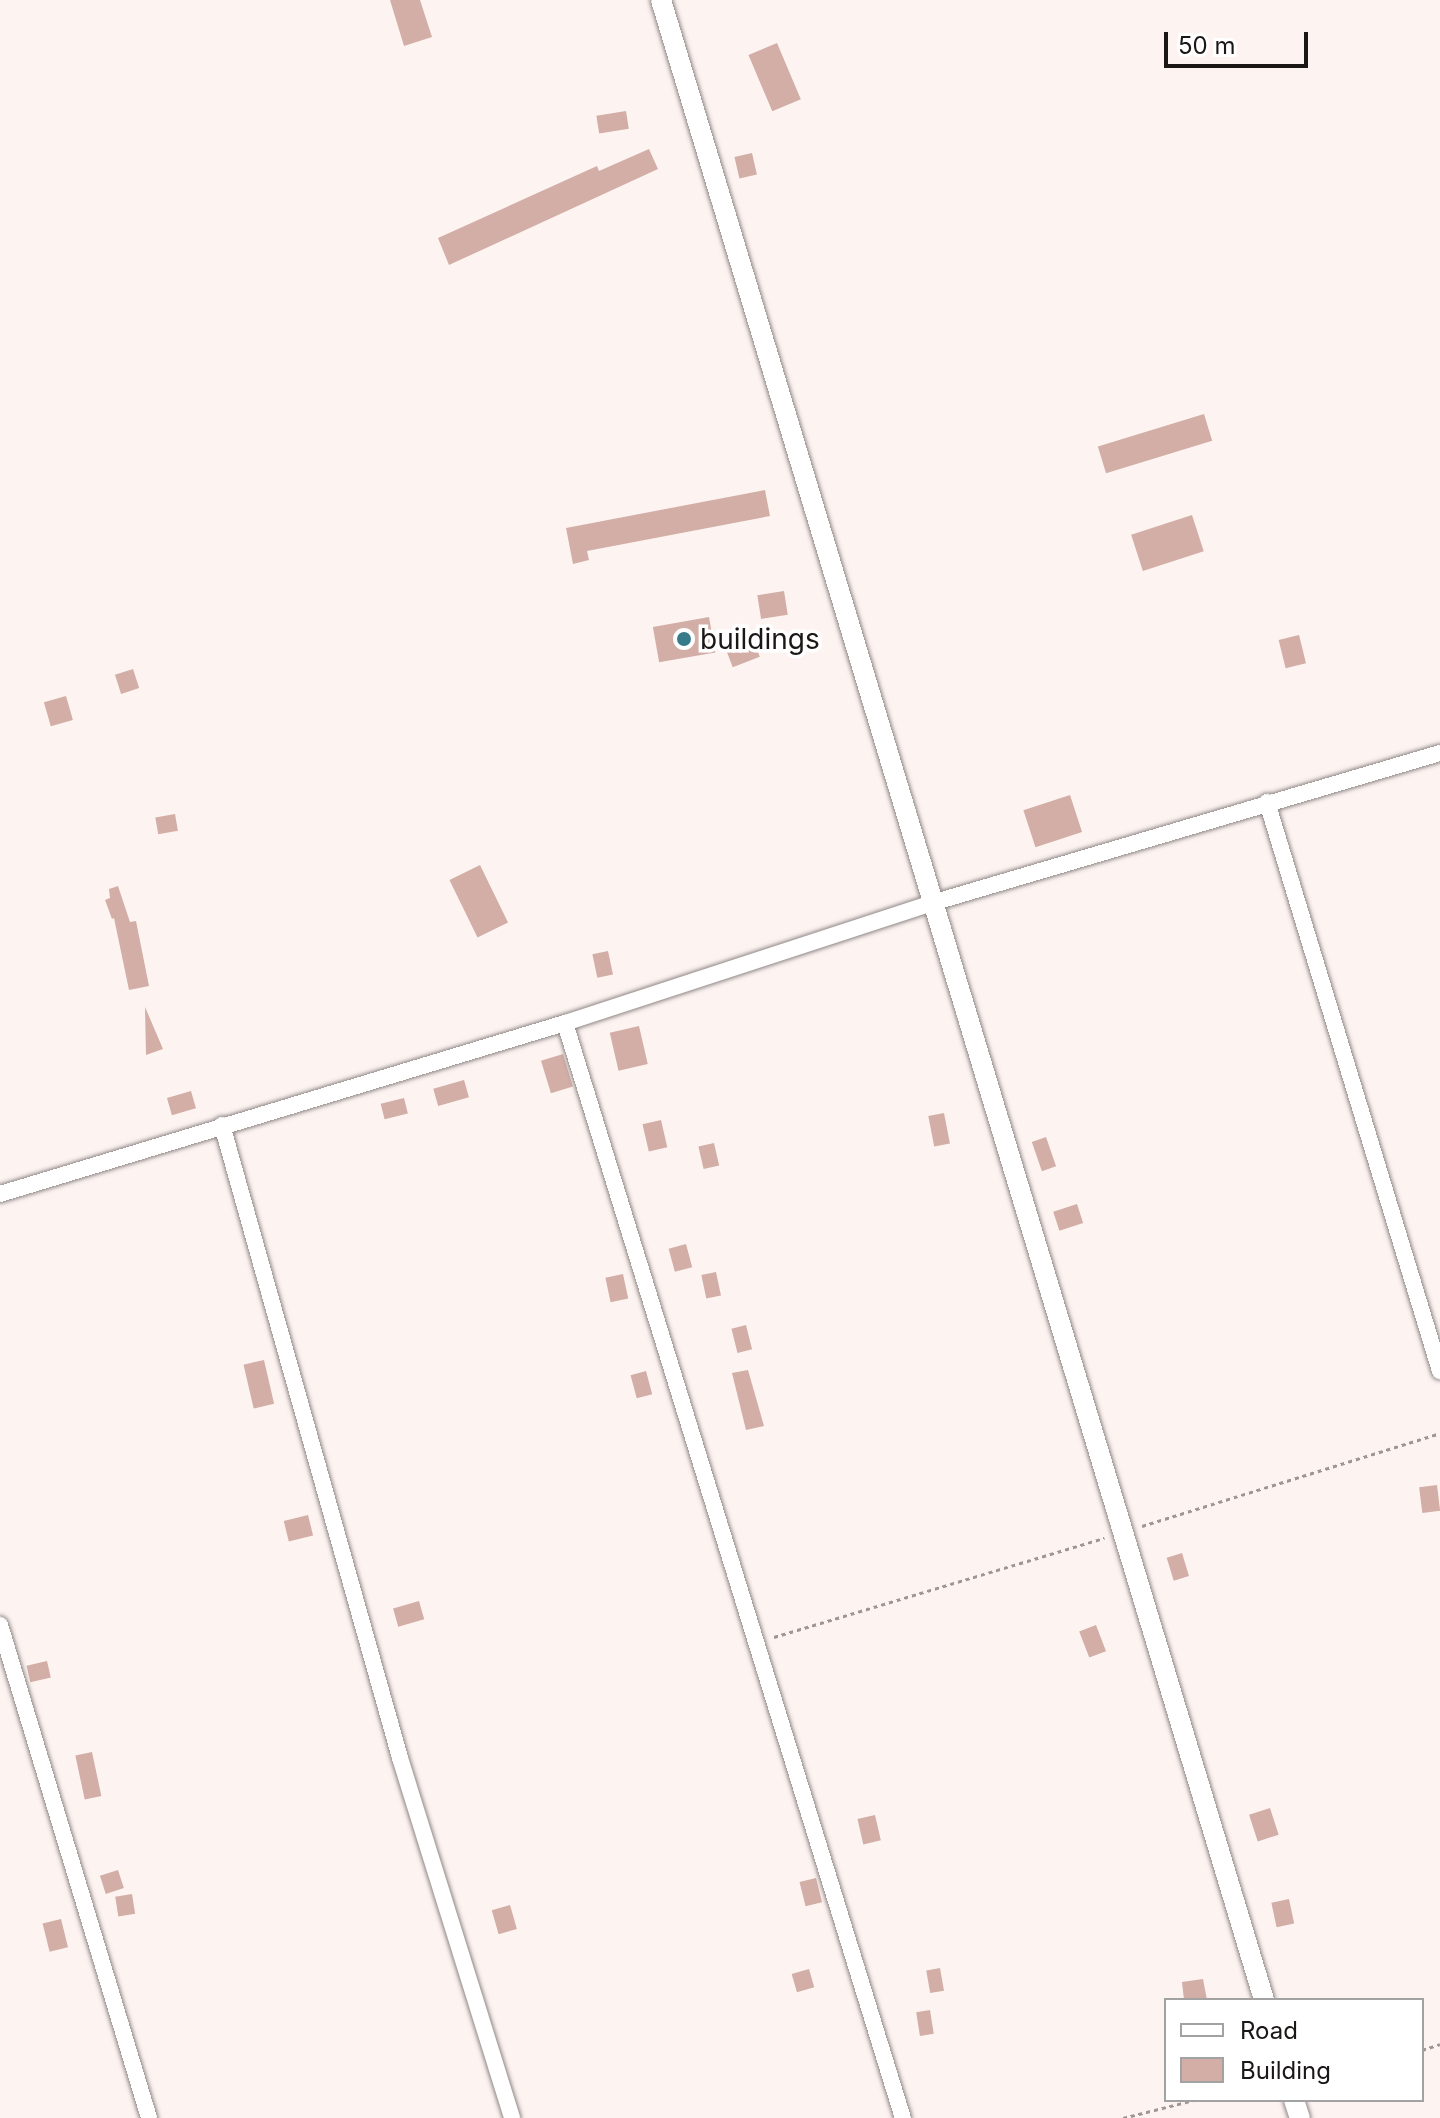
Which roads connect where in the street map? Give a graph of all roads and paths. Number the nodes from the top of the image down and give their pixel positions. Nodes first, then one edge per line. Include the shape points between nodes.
1 (661, 0) edge
2 (1440, 753) edge
3 (1267, 802) junction
4 (932, 903) junction
5 (565, 1023) junction
6 (222, 1125) junction
7 (0, 1194) edge
8 (1440, 1371) edge
9 (1440, 1433) edge
10 (1123, 1532) junction
11 (0, 1625) edge
12 (758, 1642) junction
13 (1263, 1998) edge
14 (1186, 2102) edge
15 (149, 2118) edge
16 (512, 2118) edge
17 (903, 2118) edge
18 (1123, 2118) edge

1 - 4 street
2 - 3 street
3 - 4 street
3 - 8 street
4 - 5 street
4 - 10 street
5 - 6 street
5 - 12 street
6 - 7 street
6 - 16 street via 400,1758
9 - 10 path
10 - 12 path
10 - 13 street
11 - 15 street
12 - 17 street
14 - 18 path

